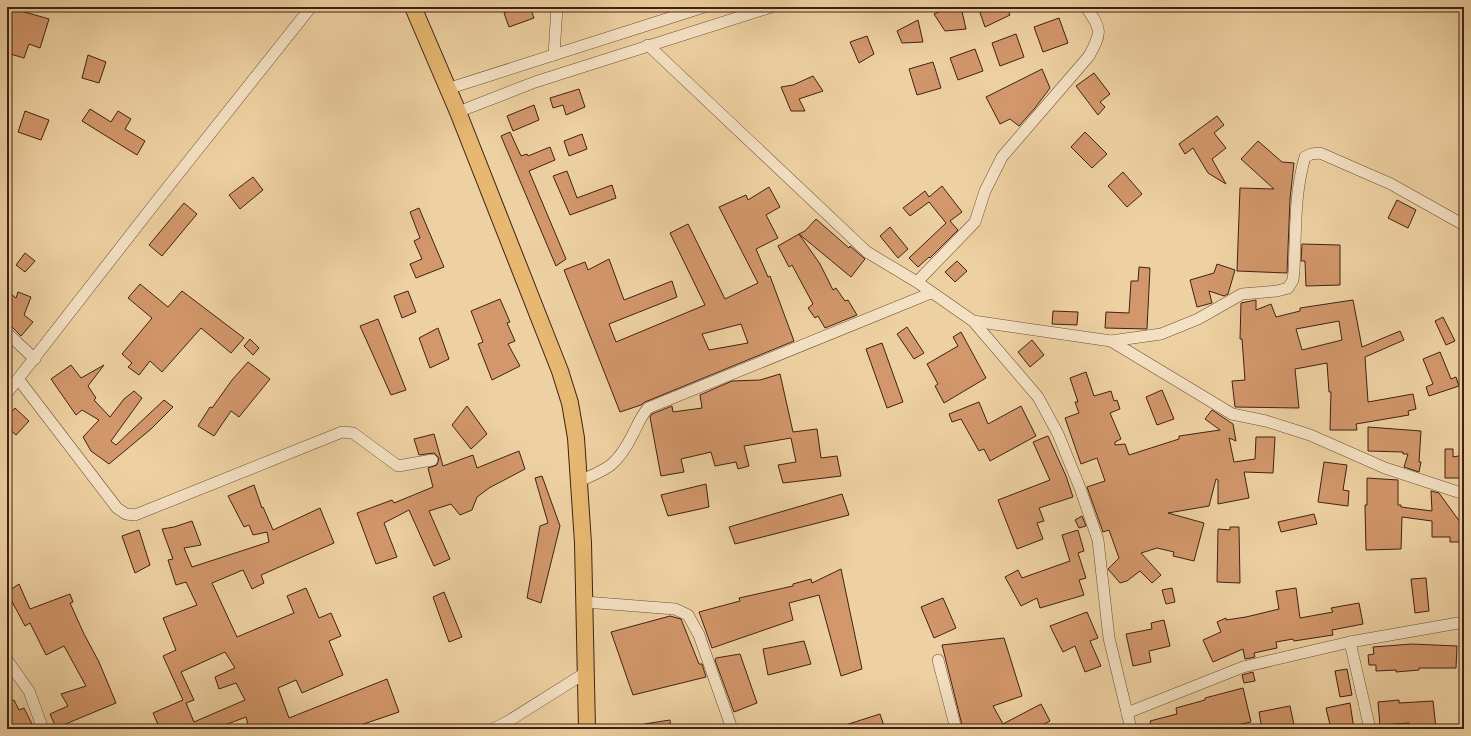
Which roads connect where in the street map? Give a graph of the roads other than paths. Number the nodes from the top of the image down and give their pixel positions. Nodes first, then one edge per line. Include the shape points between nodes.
1 (311, 7) edge
2 (413, 7) edge
3 (557, 7) edge
4 (704, 7) edge
5 (771, 7) edge
6 (1086, 7) edge
7 (648, 45) junction
8 (554, 55) junction
9 (447, 89) junction
10 (458, 112) junction
11 (1464, 225) edge
12 (917, 282) junction
13 (931, 293) junction
14 (973, 321) junction
15 (7, 333) edge
16 (1111, 341) junction
17 (34, 359) junction
18 (19, 380) junction
19 (7, 393) edge
20 (432, 460) dead end
21 (579, 481) junction
22 (1464, 494) edge
23 (585, 602) junction
24 (1464, 622) edge
25 (1350, 642) junction
26 (7, 660) edge
27 (938, 660) dead end
28 (585, 673) junction
29 (1127, 713) junction
30 (43, 729) edge
31 (494, 729) edge
32 (587, 729) edge
33 (732, 729) edge
34 (956, 729) edge
35 (1131, 729) edge
36 (1370, 729) edge

1 - 17 street
2 - 9 highway
3 - 8 street
4 - 8 street
5 - 7 street
6 - 12 street via 1098,25 1098,39 1089,56 1002,157 985,191 974,222
7 - 10 street via 535,82
7 - 12 street via 867,252
8 - 9 street
9 - 10 highway
10 - 21 highway via 560,371 570,403
11 - 16 street via 1391,184 1320,153 1311,154 1305,157 1302,168 1293,280 1288,288 1277,292 1242,294 1198,319 1161,334
12 - 13 street
13 - 14 street
13 - 21 street via 648,408 640,417 621,458 602,472
14 - 16 street
14 - 29 street via 1038,397 1058,434 1080,488 1098,540 1109,638
15 - 17 street
16 - 22 street via 1232,414 1266,421 1310,435 1385,468
17 - 18 street
18 - 19 street
18 - 20 street via 117,508 126,514 135,515 342,432 353,432 398,466
21 - 23 highway
23 - 28 highway
23 - 33 street via 675,609 688,615 699,635
24 - 25 street
25 - 29 street via 1243,667
25 - 36 street
26 - 30 street via 29,691
27 - 34 street
28 - 31 street
28 - 32 highway
29 - 35 street

